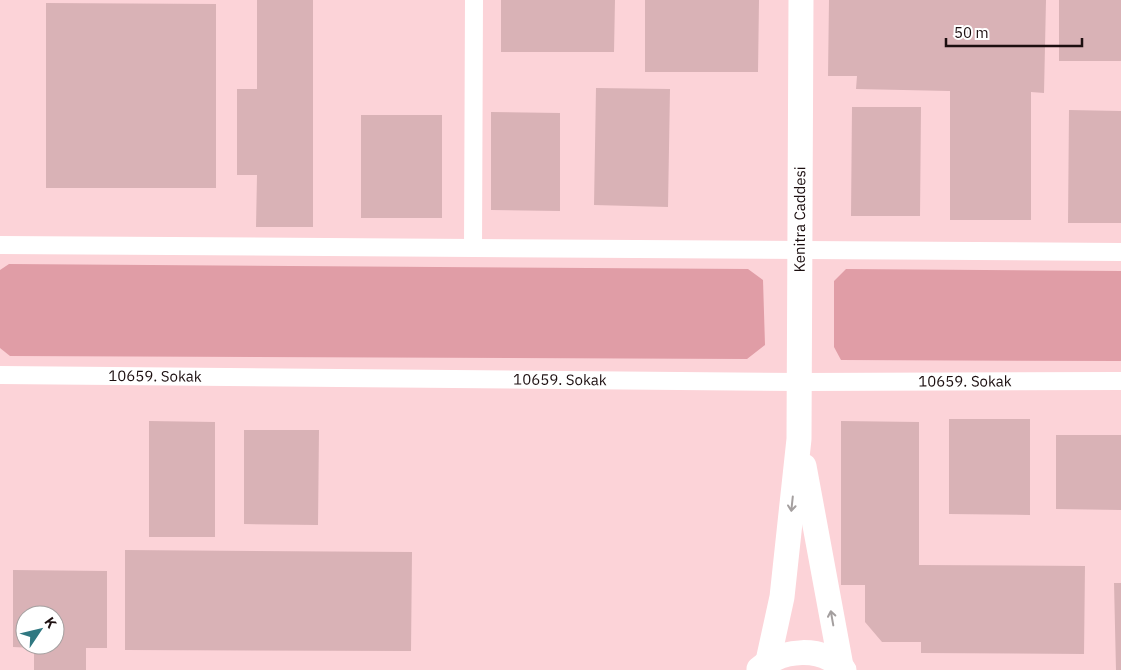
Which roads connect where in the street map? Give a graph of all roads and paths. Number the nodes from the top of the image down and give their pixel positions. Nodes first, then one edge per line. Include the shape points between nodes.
1 (474, 0) edge
2 (801, 0) edge
3 (0, 245) edge
4 (473, 248) junction
5 (800, 250) junction
6 (1121, 252) edge
7 (0, 375) edge
8 (1121, 380) edge
9 (800, 382) junction
10 (799, 439) junction
11 (763, 666) edge
12 (843, 668) edge

1 - 4 street
2 - 5 street, Kenitra Caddesi
3 - 4 street
4 - 5 street
5 - 6 street
5 - 9 street, Kenitra Caddesi
7 - 9 street, 10659. Sokak
8 - 9 street, 10659. Sokak
9 - 10 street, Kenitra Caddesi
10 -> 11 street via 782,597
12 -> 10 street
11 - 12 street via 786,654 805,652 824,656

